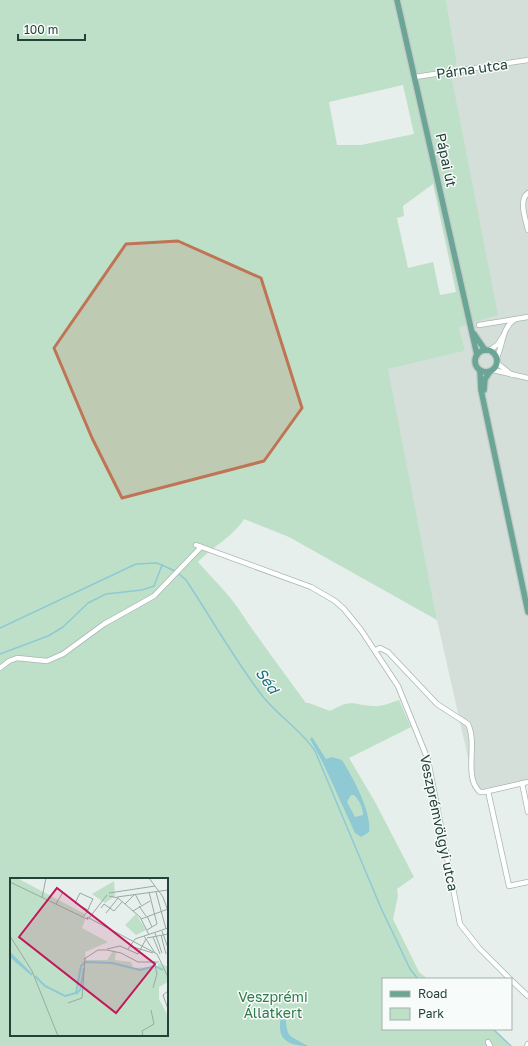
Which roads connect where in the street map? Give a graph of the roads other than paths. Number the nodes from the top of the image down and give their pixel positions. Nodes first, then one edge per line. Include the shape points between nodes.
1 (397, 0) edge
2 (528, 60) edge
3 (415, 77) junction
4 (527, 193) edge
5 (528, 230) edge
6 (528, 317) edge
7 (516, 319) junction
8 (469, 325) junction
9 (480, 326) dead end
10 (504, 335) junction
11 (487, 350) junction
12 (477, 355) junction
13 (497, 360) junction
14 (480, 371) junction
15 (491, 371) junction
16 (513, 376) junction
17 (528, 378) edge
18 (483, 397) junction
19 (196, 545) dead end
20 (202, 547) junction
21 (528, 612) edge
22 (376, 650) junction
23 (0, 668) edge
24 (528, 782) edge
25 (522, 783) junction
26 (488, 791) junction
27 (528, 812) edge
28 (528, 882) edge
29 (510, 978) edge
30 (512, 980) edge
31 (528, 996) edge

1 - 3 main road, Pápai út
2 - 3 street, Párna utca
3 - 8 main road, Pápai út
4 - 5 street via 523,204
6 - 7 street
7 - 9 street
7 - 10 street via 508,325
8 - 11 main road, Pápai út
8 - 12 main road, Pápai út
10 - 11 street via 498,344
10 - 13 street
11 - 12 main road
11 - 13 main road
12 - 14 main road via 475,364
13 - 15 main road
13 - 16 street
14 - 15 main road
14 - 18 main road
15 - 16 street
15 - 18 main road via 485,379
16 - 17 street
18 - 21 main road
19 - 20 street, Veszprémvölgyi utca
20 - 22 street, Veszprémvölgyi utca via 324,594 344,609
20 - 23 street via 154,596 104,624 63,654 47,661 17,658
22 - 26 street via 380,648 388,652 437,704 468,724 473,746 470,768 473,782 480,792
22 - 29 street, Veszprémvölgyi utca via 398,686 428,760 460,924 479,948
24 - 25 street
25 - 26 street
25 - 27 street
26 - 28 street via 509,886
30 - 31 street, Veszprémvölgyi utca

